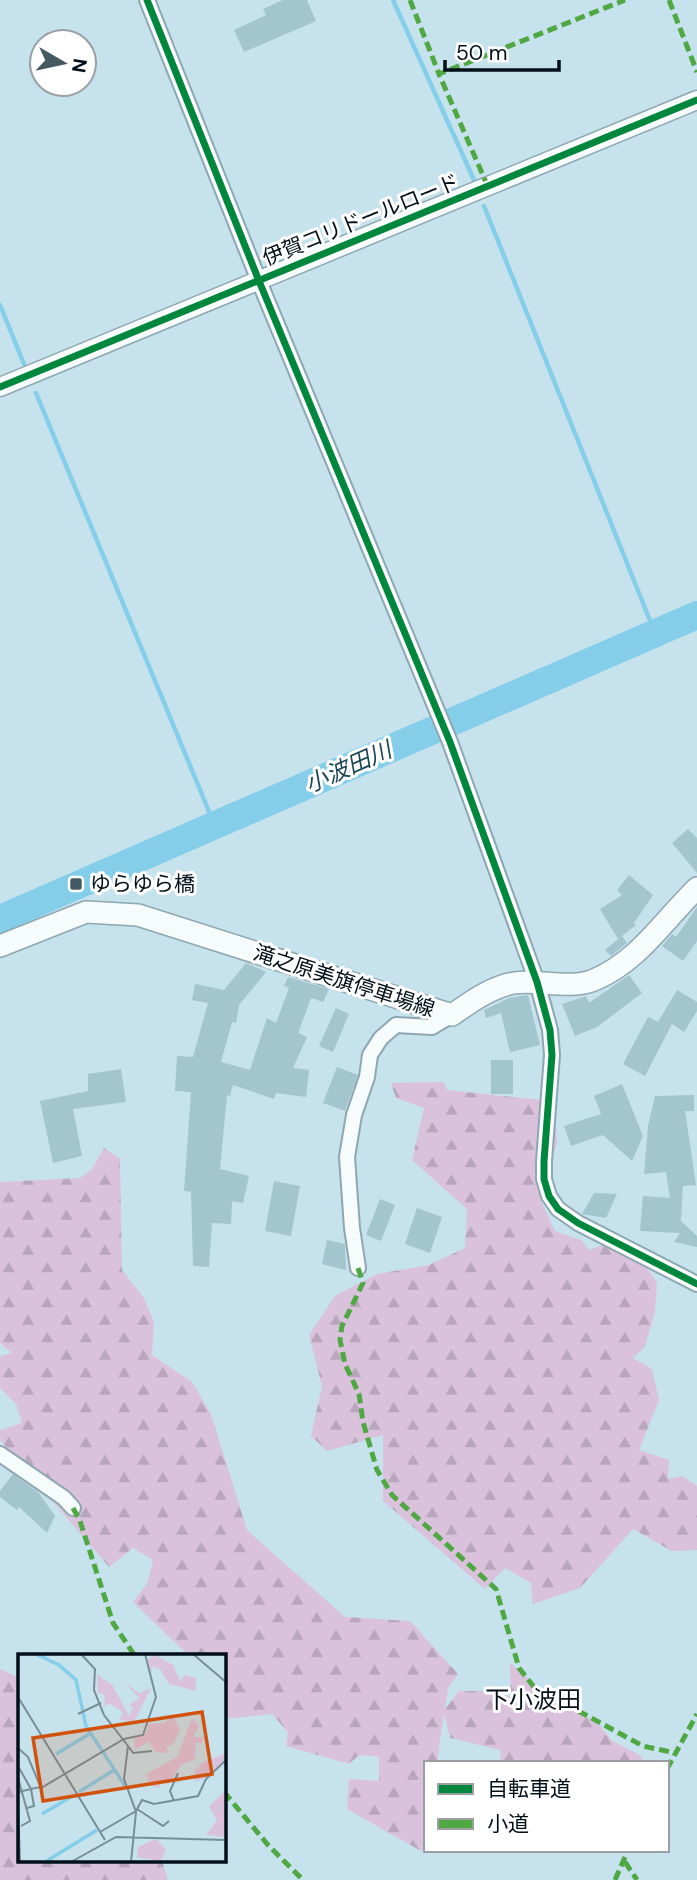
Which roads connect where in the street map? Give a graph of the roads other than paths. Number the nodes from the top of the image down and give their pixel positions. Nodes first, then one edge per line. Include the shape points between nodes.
1 (146, 0) edge
2 (697, 100) edge
3 (259, 281) junction
4 (0, 387) edge
5 (697, 888) edge
6 (0, 946) edge
7 (537, 982) junction
8 (452, 1015) junction
9 (358, 1268) dead end
10 (697, 1284) edge
11 (0, 1454) edge
12 (73, 1508) dead end

1 - 3 street
2 - 3 street, 伊賀コリドールロード
3 - 4 street, 伊賀コリドールロード
3 - 7 street via 450,742
5 - 7 main road, 滝之原美旗停車場線 via 630,960 593,981
6 - 8 main road, 滝之原美旗停車場線 via 86,912 138,915
7 - 8 main road, 滝之原美旗停車場線 via 494,989
7 - 10 street via 552,1055 544,1161 549,1196 578,1223
8 - 9 street via 432,1027 396,1025 370,1055 347,1157
11 - 12 street

